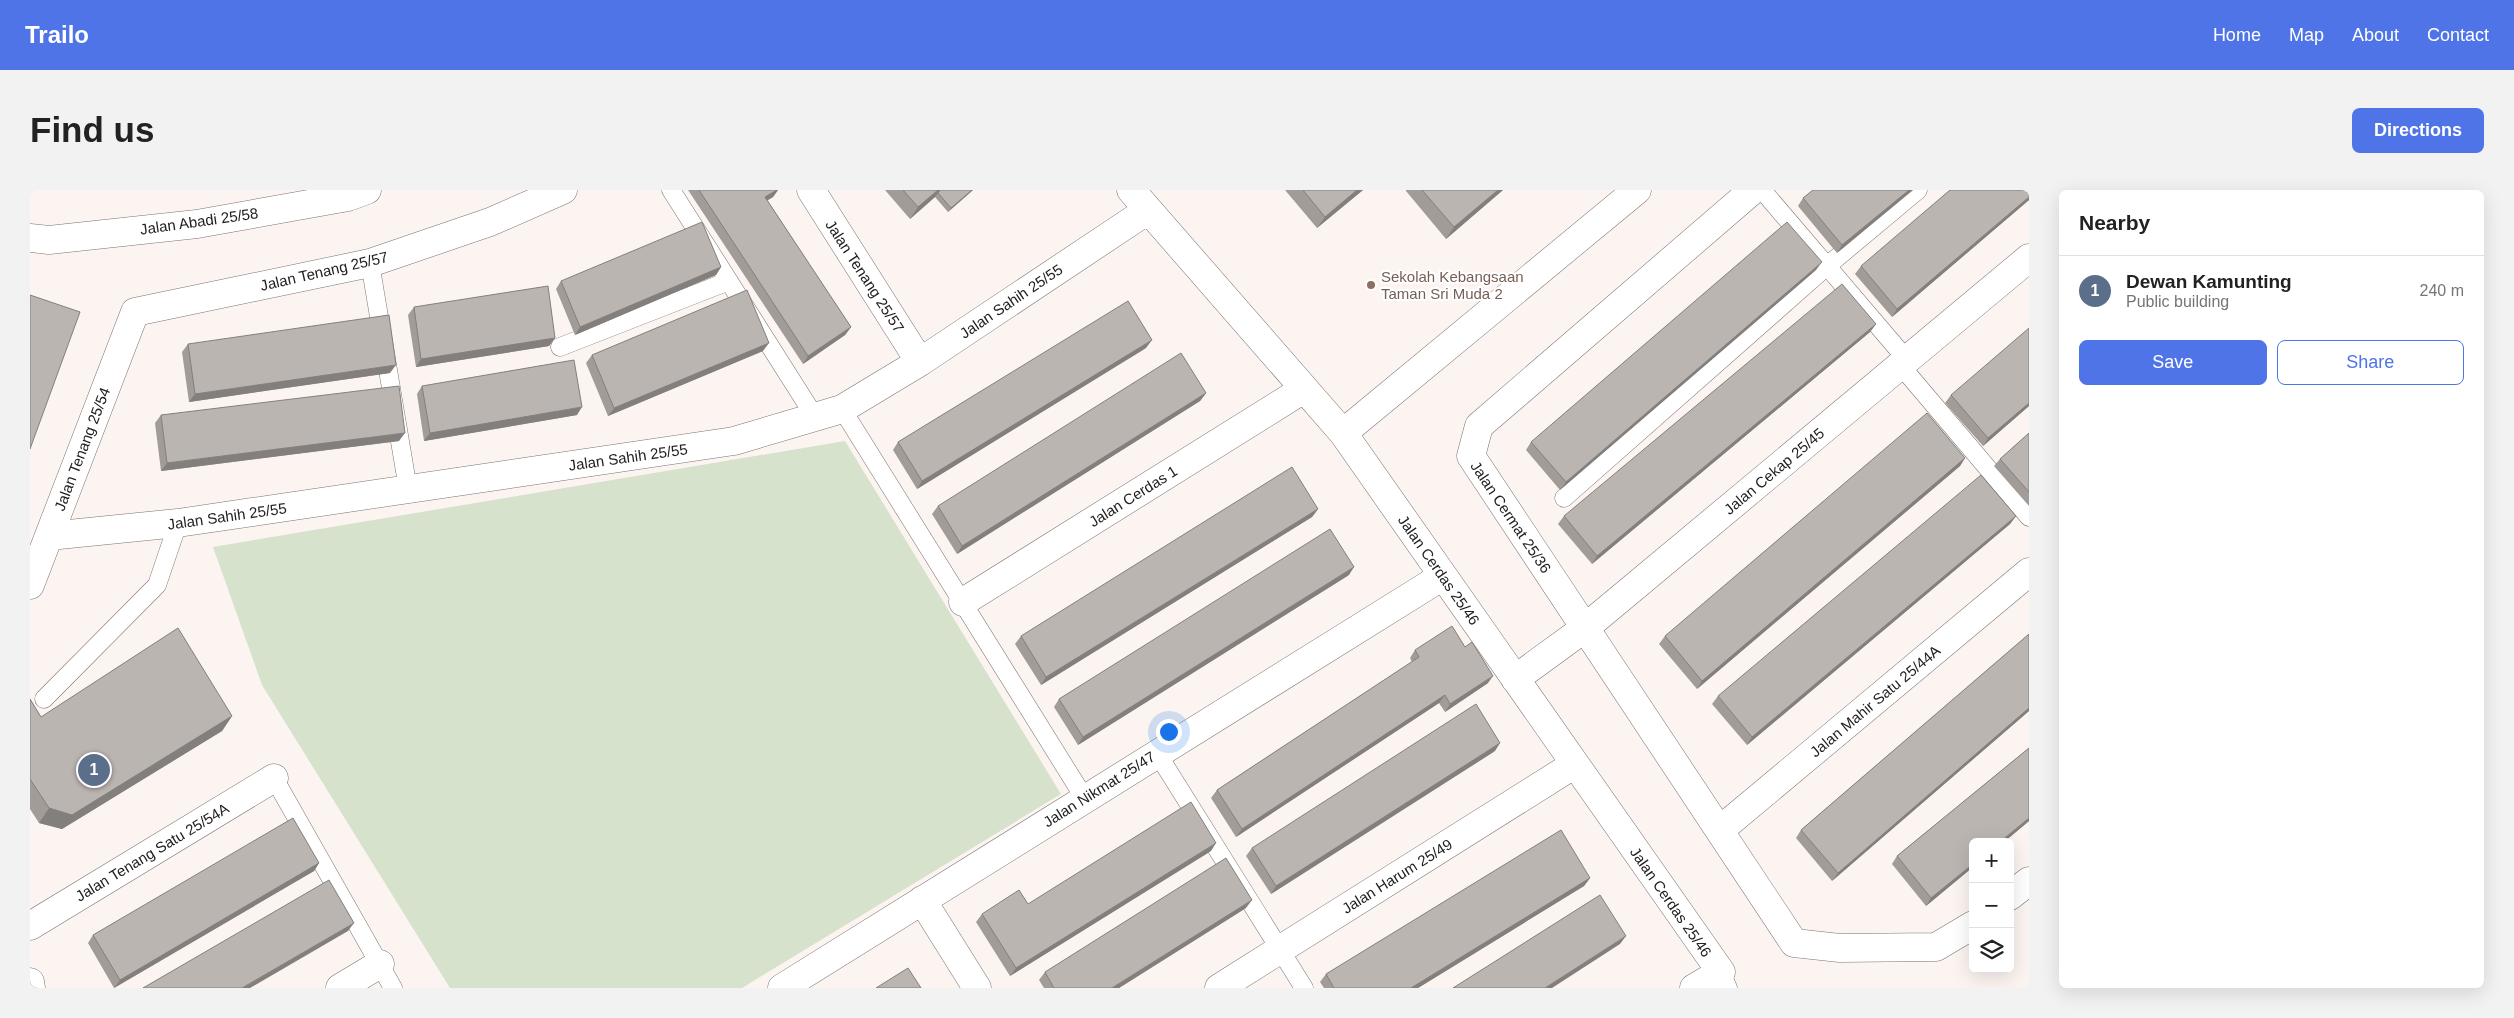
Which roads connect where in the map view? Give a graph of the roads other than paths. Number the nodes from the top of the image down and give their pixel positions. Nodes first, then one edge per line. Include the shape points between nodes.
1 (367, 190) edge
2 (563, 190) edge
3 (671, 190) edge
4 (811, 190) edge
5 (1131, 190) edge
6 (1637, 190) edge
7 (1753, 190) edge
8 (1762, 190) edge
9 (1918, 190) edge
10 (1148, 210) junction
11 (30, 238) edge
12 (2029, 258) edge
13 (370, 263) junction
14 (1827, 266) junction
15 (729, 281) junction
16 (135, 312) joint
17 (560, 347) dead end
18 (920, 362) junction
19 (1905, 364) junction
20 (1304, 389) junction
21 (842, 408) junction
22 (815, 417) junction
23 (1343, 433) junction
24 (408, 489) junction
25 (1564, 498) dead end
26 (2029, 517) edge
27 (178, 523) junction
28 (49, 536) junction
29 (2029, 572) edge
30 (1443, 576) junction
31 (30, 585) edge
32 (963, 602) junction
33 (1585, 628) junction
34 (1515, 679) junction
35 (44, 699) dead end
36 (1157, 753) junction
37 (1575, 764) junction
38 (274, 778) joint
39 (1085, 798) junction
40 (1720, 830) junction
41 (2029, 881) edge
42 (2014, 893) edge
43 (922, 900) junction
44 (30, 926) edge
45 (1969, 927) edge
46 (1280, 950) junction
47 (380, 964) junction
48 (1724, 980) edge
49 (30, 982) edge
50 (31, 988) edge
51 (340, 988) edge
52 (393, 988) edge
53 (782, 988) edge
54 (977, 988) edge
55 (1219, 988) edge
56 (1304, 988) edge
57 (1694, 988) edge

1 - 11 street, Jalan Abadi 25/58 via 348,197 197,224 49,240
2 - 13 street, Jalan Tenang 25/57 via 490,222
3 - 15 lane
4 - 18 street, Jalan Tenang 25/57
5 - 10 street, Jalan Cerdas 25/46
6 - 23 street
7 - 33 street, Jalan Cermat 25/36 via 1479,426 1471,456
8 - 14 lane
9 - 14 lane
10 - 18 street, Jalan Sahih 25/55
10 - 20 street, Jalan Cerdas 25/46
12 - 19 street, Jalan Cekap 25/45
13 - 16 street, Jalan Tenang 25/57
13 - 24 lane
14 - 19 lane
14 - 25 lane
15 - 17 lane
15 - 22 lane
16 - 28 street, Jalan Tenang 25/54
18 - 21 street, Jalan Sahih 25/55
19 - 26 lane
19 - 33 street, Jalan Cekap 25/45
20 - 23 street, Jalan Cerdas 25/46
20 - 32 street, Jalan Cerdas 1
21 - 22 street, Jalan Sahih 25/55
21 - 32 lane
22 - 24 street, Jalan Sahih 25/55 via 734,441
23 - 30 street, Jalan Cerdas 25/46
24 - 27 street, Jalan Sahih 25/55
27 - 28 street, Jalan Sahih 25/55
27 - 35 lane via 157,585
28 - 31 street, Jalan Tenang 25/54
29 - 40 street, Jalan Mahir Satu 25/44A
30 - 34 street, Jalan Cerdas 25/46
30 - 36 street, Jalan Nikmat 25/47
32 - 39 lane
33 - 34 street, Jalan Cekap 25/45
33 - 40 street, Jalan Cermat 25/36
34 - 37 street, Jalan Cerdas 25/46
36 - 39 street, Jalan Nikmat 25/47
36 - 46 lane
37 - 46 street, Jalan Harum 25/49
37 - 48 street, Jalan Cerdas 25/46
38 - 44 street, Jalan Tenang Satu 25/54A
38 - 47 lane
39 - 43 street, Jalan Nikmat 25/47
40 - 45 street, Jalan Cermat 25/36 via 1794,943 1840,948 1936,947
41 - 42 street
43 - 53 street, Jalan Nikmat 25/47
43 - 54 street
46 - 55 street, Jalan Harum 25/49
46 - 56 lane
47 - 51 street
47 - 52 lane
48 - 57 street
49 - 50 street

